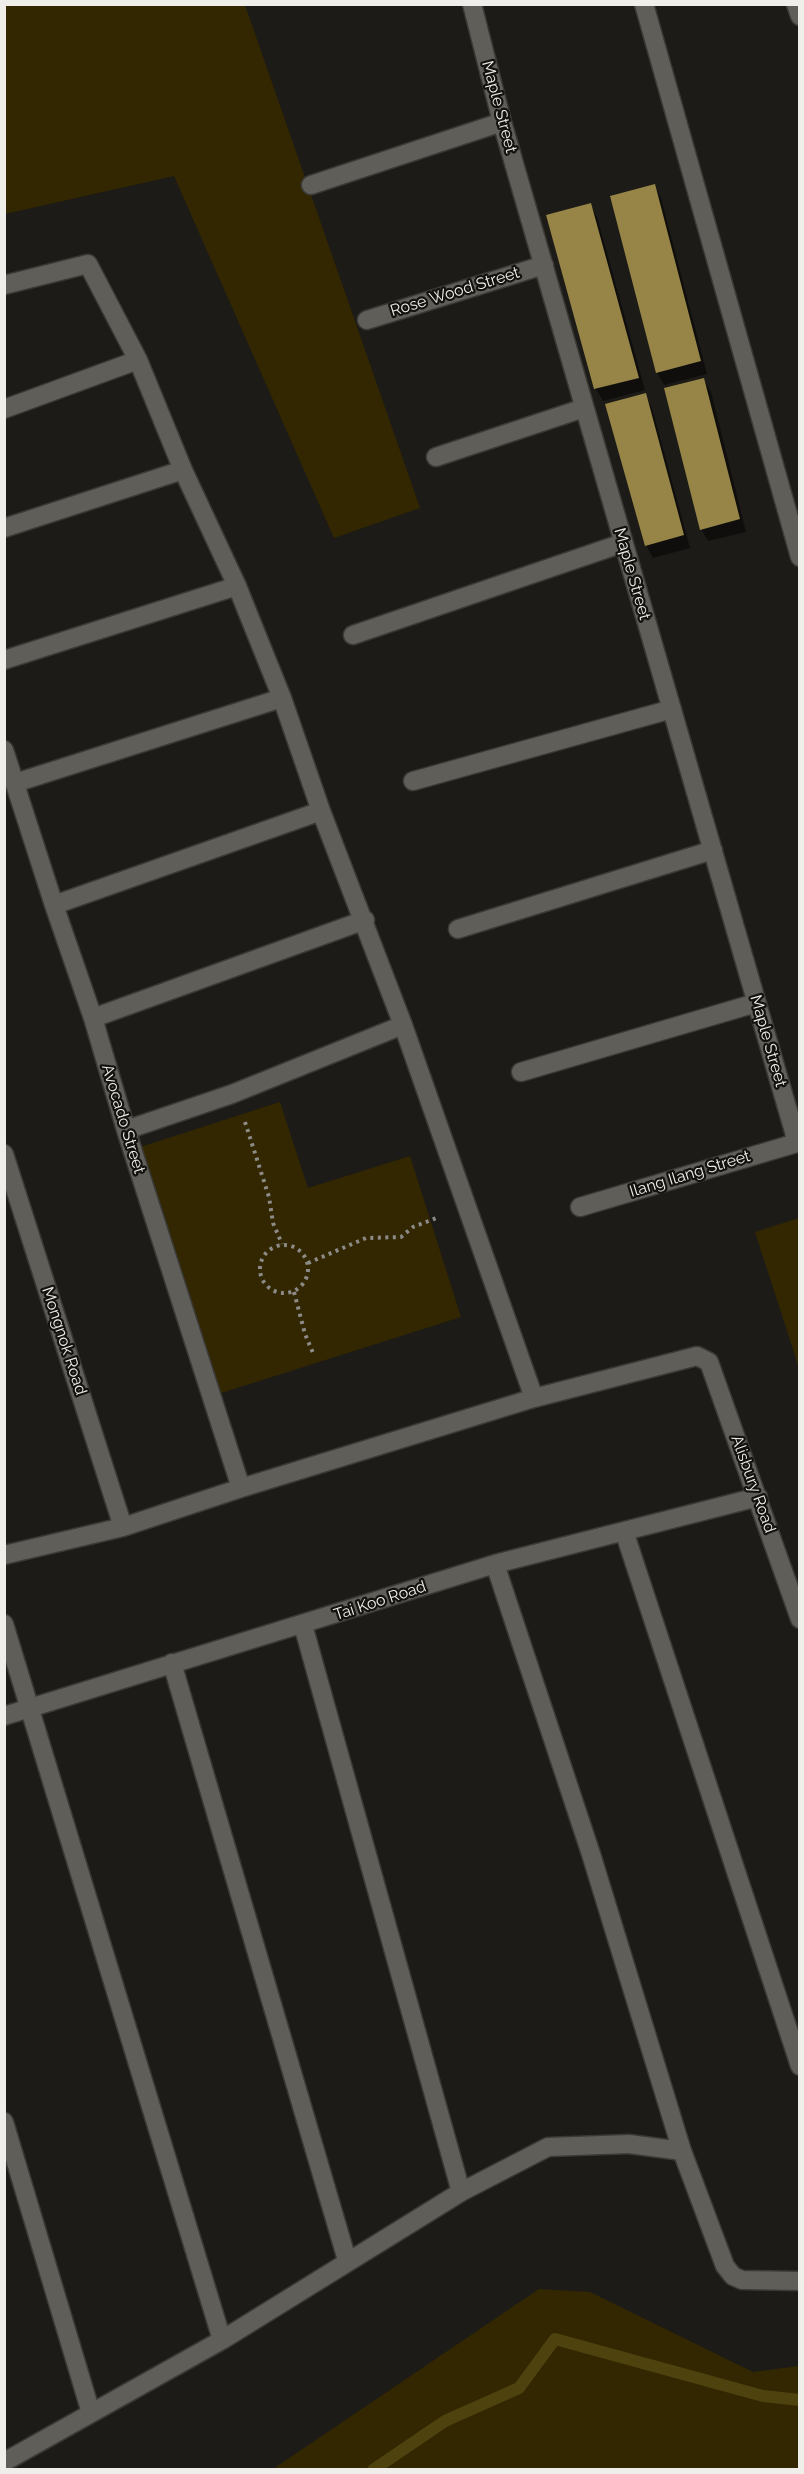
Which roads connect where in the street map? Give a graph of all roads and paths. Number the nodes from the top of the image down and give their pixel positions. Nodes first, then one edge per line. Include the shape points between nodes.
1 (472, 4) edge
2 (644, 4) edge
3 (502, 122) junction
4 (311, 185) dead end
5 (543, 265) junction
6 (4, 285) edge
7 (367, 320) dead end
8 (138, 360) junction
9 (584, 408) junction
10 (4, 409) edge
11 (436, 457) dead end
12 (183, 470) junction
13 (4, 528) edge
14 (623, 543) junction
15 (800, 557) edge
16 (237, 586) junction
17 (353, 635) dead end
18 (4, 660) edge
19 (282, 698) junction
20 (672, 709) junction
21 (4, 750) edge
22 (413, 781) dead end
23 (15, 783) junction
24 (321, 811) junction
25 (712, 850) junction
26 (54, 905) junction
27 (365, 920) junction
28 (458, 929) dead end
29 (756, 1003) junction
30 (93, 1018) junction
31 (404, 1025) junction
32 (521, 1072) dead end
33 (232, 1095) junction
34 (126, 1130) junction
35 (798, 1142) edge
36 (4, 1154) edge
37 (468, 1206) junction
38 (580, 1207) dead end
39 (282, 1244) junction
40 (308, 1263) junction
41 (294, 1292) junction
42 (313, 1353) dead end
43 (534, 1398) junction
44 (241, 1488) junction
45 (758, 1497) junction
46 (123, 1527) junction
47 (624, 1531) junction
48 (4, 1555) edge
49 (495, 1564) junction
50 (800, 1619) edge
51 (4, 1624) edge
52 (303, 1625) junction
53 (172, 1663) junction
54 (32, 1708) junction
55 (4, 1716) edge
56 (800, 2066) edge
57 (4, 2122) edge
58 (682, 2151) junction
59 (461, 2192) junction
60 (347, 2260) junction
61 (800, 2281) edge
62 (222, 2340) junction
63 (91, 2413) junction
64 (4, 2462) edge

1 - 3 street, Maple Street
2 - 15 street
3 - 4 street
3 - 5 street, Maple Street
5 - 7 street, Rose Wood Street
5 - 9 street, Maple Street
6 - 8 street via 88,264
8 - 10 street
8 - 12 street
9 - 11 street
9 - 14 street, Maple Street
12 - 13 street
12 - 16 street
14 - 17 street
14 - 20 street, Maple Street
16 - 18 street
16 - 19 street
19 - 23 street
19 - 24 street
20 - 22 street
20 - 25 street, Maple Street
21 - 23 street, Avocado Street
23 - 26 street, Avocado Street
24 - 26 street
24 - 27 street
25 - 28 street
25 - 29 street, Maple Street
26 - 30 street, Avocado Street
27 - 30 street
27 - 31 street
29 - 32 street
29 - 35 street, Maple Street
30 - 34 street, Avocado Street
31 - 33 street
31 - 37 street
33 - 34 street
33 - 39 path via 248,1127
34 - 44 street, Avocado Street
35 - 38 street, Ilang Ilang Street
36 - 46 street, Mongnok Road
37 - 40 path via 413,1227 401,1237 366,1238
37 - 43 street
39 - 40 path via 302,1251
39 - 41 path via 266,1252 260,1275 268,1288 278,1293
40 - 41 path via 306,1281
41 - 42 path
43 - 44 street
43 - 45 street, Alisbury Road via 697,1356 709,1362
44 - 46 street
45 - 47 street, Tai Koo Road
45 - 50 street, Alisbury Road
46 - 48 street
47 - 49 street, Tai Koo Road
47 - 56 street
49 - 52 street, Tai Koo Road
49 - 58 street
51 - 54 street
52 - 53 street, Tai Koo Road
52 - 59 street
53 - 54 street, Tai Koo Road
53 - 60 street
54 - 55 street, Tai Koo Road
54 - 62 street
57 - 63 street
58 - 59 street via 629,2144 548,2147
58 - 61 street via 725,2266 733,2276 742,2280
59 - 60 street
60 - 62 street
62 - 63 street
63 - 64 street

